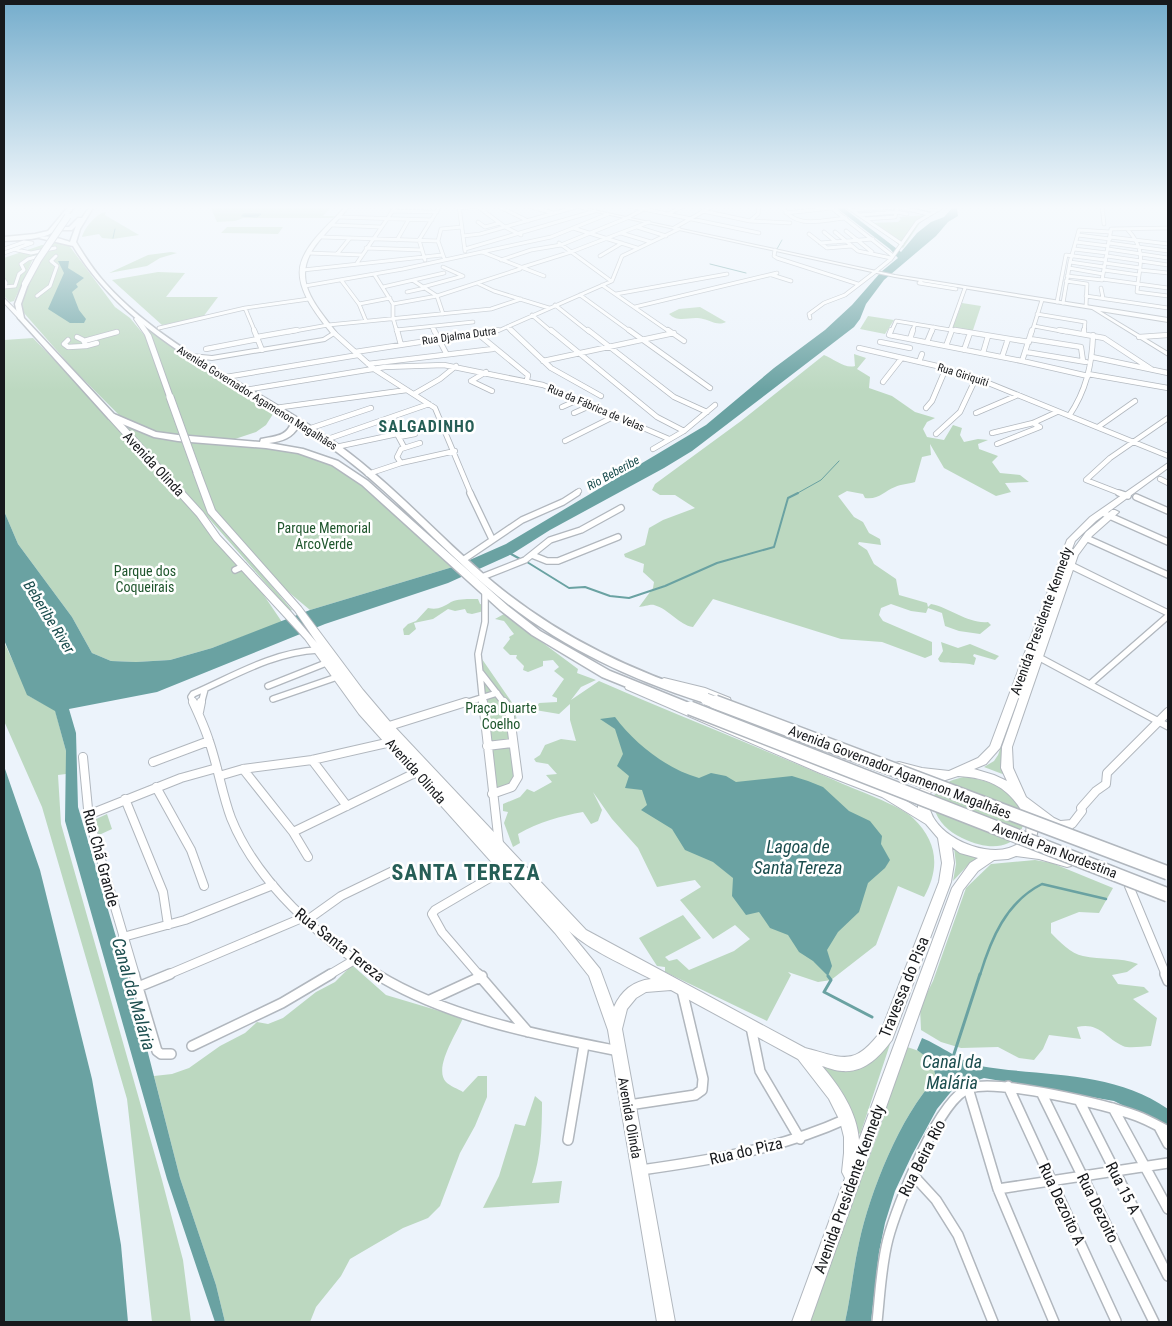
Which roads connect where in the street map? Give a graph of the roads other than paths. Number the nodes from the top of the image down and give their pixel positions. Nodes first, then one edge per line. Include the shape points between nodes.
1 (23, 268) edge
2 (34, 268) edge
3 (57, 268) edge
4 (91, 268) edge
5 (92, 268) edge
6 (319, 268) edge
7 (407, 268) edge
8 (445, 268) edge
9 (520, 268) joint
10 (593, 268) edge
11 (617, 268) edge
12 (808, 268) edge
13 (857, 268) edge
14 (880, 268) edge
15 (1067, 268) edge
16 (1069, 268) edge
17 (1104, 268) edge
18 (1130, 268) edge
19 (1140, 269) joint
20 (303, 270) joint
21 (100, 271) dead end
22 (444, 272) dead end
23 (876, 272) junction
24 (777, 273) dead end
25 (1168, 273) edge
26 (374, 274) junction
27 (727, 274) dead end
28 (772, 275) junction
29 (1139, 275) junction
30 (544, 276) dead end
31 (1066, 278) junction
32 (4, 280) edge
33 (341, 280) junction
34 (1102, 280) junction
35 (414, 281) junction
36 (611, 281) junction
37 (791, 281) dead end
38 (921, 281) junction
39 (478, 284) junction
40 (858, 284) junction
41 (1138, 284) junction
42 (602, 285) junction
43 (305, 286) junction
44 (383, 286) junction
45 (424, 288) junction
46 (964, 288) junction
47 (1101, 288) dead end
48 (1168, 288) edge
49 (956, 289) dead end
50 (407, 292) dead end
51 (1086, 293) junction
52 (616, 294) junction
53 (1150, 294) junction
54 (580, 295) junction
55 (37, 296) dead end
56 (437, 296) junction
57 (1168, 296) edge
58 (390, 298) junction
59 (1103, 298) junction
60 (309, 299) junction
61 (521, 299) junction
62 (4, 300) edge
63 (1042, 300) junction
64 (1060, 302) junction
65 (359, 304) junction
66 (393, 304) junction
67 (555, 305) junction
68 (1150, 305) junction
69 (1087, 306) junction
70 (635, 307) junction
71 (245, 308) junction
72 (549, 308) junction
73 (1168, 308) edge
74 (1106, 309) junction
75 (1100, 313) junction
76 (443, 314) junction
77 (1038, 314) junction
78 (532, 316) junction
79 (21, 318) junction
80 (393, 318) junction
81 (810, 318) dead end
82 (137, 319) junction
83 (1168, 320) edge
84 (366, 321) junction
85 (473, 322) dead end
86 (915, 324) junction
87 (328, 325) junction
88 (1034, 326) junction
89 (432, 327) junction
90 (507, 327) junction
91 (934, 327) junction
92 (159, 328) dead end
93 (396, 330) junction
94 (951, 330) junction
95 (117, 332) dead end
96 (334, 333) junction
97 (674, 333) junction
98 (970, 333) junction
99 (478, 334) junction
100 (1084, 334) junction
101 (988, 336) junction
102 (1093, 336) junction
103 (1168, 336) edge
104 (77, 337) dead end
105 (1139, 337) junction
106 (257, 338) junction
107 (910, 339) junction
108 (1008, 339) junction
109 (68, 340) dead end
110 (439, 340) junction
111 (642, 340) junction
112 (1030, 340) junction
113 (684, 341) dead end
114 (919, 341) junction
115 (880, 342) dead end
116 (927, 342) junction
117 (85, 343) junction
118 (97, 344) dead end
119 (401, 345) junction
120 (611, 346) junction
121 (946, 346) junction
122 (494, 348) junction
123 (859, 348) dead end
124 (910, 348) junction
125 (206, 349) dead end
126 (262, 350) junction
127 (964, 350) junction
128 (1026, 352) junction
129 (357, 353) junction
130 (446, 353) junction
131 (983, 353) junction
132 (240, 354) junction
133 (578, 354) junction
134 (922, 354) dead end
135 (1168, 354) edge
136 (191, 356) junction
137 (1002, 357) junction
138 (902, 359) junction
139 (1091, 360) junction
140 (543, 361) junction
141 (1083, 361) junction
142 (919, 362) junction
143 (1025, 362) junction
144 (368, 364) junction
145 (456, 366) junction
146 (946, 368) junction
147 (374, 369) junction
148 (1151, 369) junction
149 (218, 372) junction
150 (486, 372) junction
151 (1168, 373) edge
152 (1088, 375) junction
153 (226, 377) junction
154 (976, 378) junction
155 (527, 380) junction
156 (883, 382) dead end
157 (710, 388) dead end
158 (1168, 388) edge
159 (245, 390) junction
160 (407, 390) junction
161 (492, 391) dead end
162 (414, 394) junction
163 (1018, 395) junction
164 (601, 396) dead end
165 (580, 399) junction
166 (1135, 401) dead end
167 (429, 404) junction
168 (592, 405) junction
169 (715, 405) dead end
170 (562, 407) dead end
171 (275, 408) junction
172 (371, 408) dead end
173 (926, 408) dead end
174 (707, 412) junction
175 (976, 412) dead end
176 (1057, 412) junction
177 (574, 413) dead end
178 (1066, 415) junction
179 (111, 416) junction
180 (615, 416) junction
181 (1168, 418) edge
182 (296, 421) junction
183 (1033, 423) junction
184 (1098, 428) junction
185 (308, 429) junction
186 (684, 431) junction
187 (992, 433) dead end
188 (415, 434) dead end
189 (936, 434) dead end
190 (398, 435) junction
191 (669, 439) junction
192 (325, 440) junction
193 (566, 441) dead end
194 (1134, 442) junction
195 (248, 443) junction
196 (420, 443) dead end
197 (998, 444) dead end
198 (404, 447) junction
199 (336, 448) junction
200 (653, 449) dead end
201 (455, 451) junction
202 (1168, 456) edge
203 (401, 463) junction
204 (1168, 465) edge
205 (1168, 472) edge
206 (368, 474) junction
207 (1164, 481) edge
208 (579, 491) dead end
209 (1132, 496) junction
210 (621, 508) dead end
211 (1168, 511) edge
212 (1106, 514) junction
213 (618, 537) dead end
214 (1086, 538) junction
215 (492, 539) junction
216 (1168, 542) edge
217 (532, 555) junction
218 (523, 561) joint
219 (462, 562) junction
220 (1070, 565) junction
221 (1168, 575) edge
222 (479, 577) junction
223 (485, 590) junction
224 (1168, 614) edge
225 (312, 637) junction
226 (318, 650) junction
227 (298, 651) junction
228 (1039, 656) junction
229 (326, 663) junction
230 (480, 672) junction
231 (632, 672) junction
232 (606, 674) junction
233 (337, 677) junction
234 (1090, 684) junction
235 (268, 686) dead end
236 (205, 689) junction
237 (497, 693) junction
238 (483, 698) junction
239 (273, 699) dead end
240 (690, 708) joint
241 (199, 712) junction
242 (1168, 712) edge
243 (1159, 722) junction
244 (1168, 727) edge
245 (383, 728) junction
246 (209, 741) junction
247 (391, 742) junction
248 (513, 743) junction
249 (487, 746) junction
250 (83, 757) dead end
251 (312, 760) junction
252 (153, 762) dead end
253 (243, 769) junction
254 (218, 772) junction
255 (417, 772) junction
256 (952, 773) junction
257 (156, 787) junction
258 (492, 794) junction
259 (125, 799) junction
260 (1022, 799) junction
261 (346, 806) junction
262 (88, 814) junction
263 (927, 820) junction
264 (1058, 825) junction
265 (293, 832) junction
266 (944, 838) junction
267 (500, 848) junction
268 (1015, 851) junction
269 (992, 856) junction
270 (308, 857) dead end
271 (1168, 867) edge
272 (399, 868) dead end
273 (505, 869) junction
274 (1168, 873) edge
275 (273, 885) junction
276 (204, 886) dead end
277 (1129, 886) junction
278 (1168, 895) edge
279 (1168, 902) edge
280 (304, 919) junction
281 (168, 925) junction
282 (124, 937) junction
283 (356, 959) junction
284 (482, 976) junction
285 (1168, 981) edge
286 (138, 987) junction
287 (678, 988) junction
288 (430, 1000) junction
289 (751, 1025) junction
290 (615, 1030) junction
291 (529, 1033) junction
292 (584, 1045) junction
293 (192, 1046) dead end
294 (619, 1051) junction
295 (171, 1054) dead end
296 (803, 1054) junction
297 (1008, 1086) junction
298 (968, 1088) junction
299 (1042, 1094) junction
300 (1079, 1100) junction
301 (628, 1105) junction
302 (1113, 1108) junction
303 (848, 1118) junction
304 (1164, 1129) edge
305 (800, 1139) junction
306 (568, 1140) dead end
307 (1168, 1144) edge
308 (1168, 1163) edge
309 (1145, 1166) junction
310 (640, 1170) junction
311 (1115, 1171) junction
312 (913, 1175) junction
313 (1082, 1176) junction
314 (1051, 1181) junction
315 (998, 1189) junction
316 (845, 1200) junction
317 (1168, 1209) edge
318 (1168, 1276) edge
319 (1116, 1321) edge
320 (666, 1322) edge
321 (801, 1322) edge
322 (877, 1322) edge
323 (993, 1322) edge
324 (1054, 1322) edge
325 (1154, 1322) edge

1 - 32 street via 15,286 4,287
2 - 79 highway, bridge via 18,304
3 - 55 street via 50,286
4 - 82 highway, Avenida Governador Agamenon Magalhães via 111,295
5 - 21 highway
6 - 20 street
7 - 26 street
8 - 45 street via 463,276
9 - 30 street
9 - 39 street
10 - 36 street
11 - 36 street
12 - 40 street
13 - 23 main road
14 - 23 street
15 - 64 street
16 - 31 street
17 - 34 street
18 - 29 street
19 - 25 street
19 - 29 street
20 - 43 main road
22 - 35 street
23 - 38 main road
23 - 40 street
24 - 28 street
26 - 33 street
26 - 44 street
27 - 52 street
28 - 37 street
28 - 70 street
29 - 41 street
31 - 34 street
31 - 51 street via 1087,284
31 - 64 street
33 - 43 street
33 - 65 street
34 - 41 street
35 - 44 street
35 - 45 street
36 - 42 street, Rua Djalma Dutra
38 - 46 main road
38 - 49 street
39 - 56 street
39 - 61 street
40 - 81 street via 845,295 820,305 809,314
41 - 48 street
41 - 53 street via 1137,291
42 - 52 street
42 - 54 street, Rua Djalma Dutra
43 - 60 main road
44 - 58 street
45 - 50 street
45 - 56 street
46 - 63 main road
46 - 94 street
47 - 59 street
51 - 59 street
51 - 69 street
52 - 70 street
53 - 57 street
53 - 68 street
54 - 67 street, Rua Djalma Dutra
54 - 111 street
56 - 66 street
56 - 76 street
58 - 65 street
58 - 66 street
59 - 68 street
60 - 71 street
60 - 87 main road
61 - 72 street
61 - 76 street via 491,309
62 - 79 main road, Avenida Olinda
63 - 64 main road
63 - 77 street
64 - 69 main road
65 - 84 street
66 - 80 street
67 - 72 street, Rua Djalma Dutra
67 - 120 street
68 - 73 street
69 - 74 main road
69 - 75 main road
70 - 97 street
71 - 92 street
71 - 106 street
72 - 78 street, Rua Djalma Dutra
74 - 75 main road
74 - 83 main road
75 - 105 main road
76 - 80 street
77 - 88 street
77 - 100 street via 1082,321 1086,323
78 - 90 street, Rua Djalma Dutra
78 - 133 street
79 - 179 highway, Avenida Olinda
80 - 84 street
80 - 93 street
82 - 136 highway, Avenida Governador Agamenon Magalhães
82 - 225 main road, Avenida Olinda, bridge via 148,335 211,511 298,609
84 - 87 street
85 - 89 street
86 - 91 street
86 - 107 street
86 - 107 street via 896,321 889,335
87 - 96 main road
87 - 106 street
88 - 100 street
88 - 112 street
89 - 93 street
89 - 110 street
90 - 99 street, Rua Djalma Dutra
90 - 140 street
91 - 94 street
91 - 116 street
93 - 119 street
94 - 98 street
94 - 121 street
95 - 117 street
96 - 126 main road via 325,339
96 - 129 street
97 - 111 street
97 - 113 street
98 - 101 street
98 - 127 street
99 - 110 street, Rua Djalma Dutra
99 - 122 street
100 - 102 street
101 - 108 street
101 - 131 street
102 - 139 street
102 - 148 street via 1104,338
103 - 105 street
104 - 117 street
105 - 135 main road
106 - 125 street
106 - 126 street
107 - 114 street
108 - 112 street
108 - 137 street
109 - 117 street via 64,344 70,348
110 - 119 street, Rua Djalma Dutra
110 - 130 street
111 - 120 street
111 - 157 street
112 - 128 street
112 - 141 street via 1084,349
114 - 116 street
114 - 124 street
115 - 124 street
116 - 121 street
117 - 118 street
119 - 129 street, Rua Djalma Dutra
120 - 133 street
120 - 174 street via 674,397
121 - 127 street
122 - 130 street
122 - 155 street via 529,377
123 - 138 street, Rua Giriquiti
124 - 138 street
126 - 132 main road
127 - 131 street
128 - 141 street
128 - 143 street
129 - 144 street
129 - 153 street, Rua Djalma Dutra via 311,364
130 - 144 street
131 - 137 street
132 - 136 main road via 206,358
132 - 149 main road via 217,361
133 - 140 street
133 - 186 street via 657,417
134 - 142 street
136 - 149 highway, Avenida Governador Agamenon Magalhães
137 - 143 street
138 - 142 street, Rua Giriquiti
138 - 156 street
139 - 141 street
139 - 148 street
139 - 152 street
140 - 164 street
142 - 146 street, Rua Giriquiti
143 - 152 street
144 - 147 street
145 - 147 street, Rua da Fábrica de Velas via 438,364
145 - 150 street, Rua da Fábrica de Velas
145 - 162 street
146 - 154 street, Rua Giriquiti
146 - 173 street
147 - 159 street, Rua da Fábrica de Velas
147 - 160 street
148 - 151 street
149 - 153 highway, Avenida Governador Agamenon Magalhães
150 - 155 street, Rua da Fábrica de Velas
150 - 161 street via 471,381
152 - 158 street
152 - 178 street via 1083,396
153 - 159 highway, Avenida Governador Agamenon Magalhães
154 - 163 street, Rua Giriquiti
154 - 189 street via 960,412
155 - 165 street, Rua da Fábrica de Velas
159 - 171 highway, Avenida Governador Agamenon Magalhães
160 - 162 street
160 - 171 street
162 - 167 street
163 - 175 street
163 - 176 street, Rua Giriquiti
165 - 168 street, Rua da Fábrica de Velas
165 - 170 street
166 - 184 street
167 - 192 street
167 - 201 street via 435,408
168 - 177 street
168 - 180 street, Rua da Fábrica de Velas
169 - 174 street
171 - 182 highway, Avenida Governador Agamenon Magalhães
172 - 185 street
174 - 186 street
176 - 178 street, Rua Giriquiti
176 - 183 street
178 - 184 street, Rua Giriquiti
179 - 195 highway, Avenida Governador Agamenon Magalhães via 165,436
179 - 225 main road, Avenida Olinda via 240,568
180 - 191 street, Rua da Fábrica de Velas
180 - 193 street
181 - 194 street
182 - 185 highway, Avenida Governador Agamenon Magalhães
182 - 195 highway via 294,430 284,437
183 - 187 street
183 - 197 street via 1040,427
184 - 194 street, Rua Giriquiti
185 - 192 highway, Avenida Governador Agamenon Magalhães
186 - 191 street
188 - 190 street
190 - 198 street
190 - 199 street
191 - 200 street
192 - 199 highway, Avenida Governador Agamenon Magalhães
194 - 202 street, Rua Giriquiti
194 - 209 street via 1110,458 1087,480
195 - 219 highway, Avenida Governador Agamenon Magalhães via 300,451 341,466
196 - 198 street
198 - 203 street via 397,457
199 - 206 highway, Avenida Governador Agamenon Magalhães
201 - 203 street
201 - 215 street
203 - 206 street
204 - 209 main road, Avenida Presidente Kennedy
205 - 207 main road, Avenida Presidente Kennedy
206 - 219 highway, Avenida Governador Agamenon Magalhães
207 - 209 main road, Avenida Presidente Kennedy
208 - 215 street
209 - 211 street
209 - 212 main road, Avenida Presidente Kennedy
210 - 217 street via 581,530 550,540
212 - 214 main road, Avenida Presidente Kennedy
212 - 216 street
212 - 256 main road, Avenida Presidente Kennedy via 1082,528 1068,545 995,748 982,761
213 - 217 street via 558,561
214 - 220 main road, Avenida Presidente Kennedy
214 - 221 street
215 - 219 street
217 - 218 street
218 - 222 street
219 - 222 highway, Avenida Governador Agamenon Magalhães
220 - 224 main road
220 - 228 main road, Avenida Presidente Kennedy
222 - 223 highway, Avenida Governador Agamenon Magalhães
222 - 231 highway, Avenida Governador Agamenon Magalhães via 546,627 601,659
223 - 230 street via 485,622 478,651
223 - 232 highway, Avenida Governador Agamenon Magalhães via 531,629
224 - 234 street
225 - 226 main road, Avenida Olinda
225 - 227 street
225 - 245 main road, Avenida Olinda via 359,693
226 - 227 street
226 - 229 main road, Avenida Olinda
227 - 236 street
228 - 234 main road
228 - 260 main road, Avenida Presidente Kennedy via 1007,747 1007,768
229 - 233 main road, Avenida Olinda
229 - 235 street
230 - 237 street
230 - 238 street
231 - 256 main road, Avenida Governador Agamenon Magalhães via 701,691 897,765 922,772
231 - 274 highway, Avenida Governador Agamenon Magalhães, bridge
232 - 240 highway, Avenida Governador Agamenon Magalhães
232 - 263 main road, Avenida Governador Agamenon Magalhães via 672,706 886,794
233 - 239 street
233 - 245 main road, Avenida Olinda
234 - 243 main road
236 - 241 street
236 - 241 street, Rua Santa Tereza via 193,694 191,699
237 - 238 street
237 - 248 street via 509,709
238 - 245 street
238 - 249 street
240 - 278 highway, Avenida Pan Nordestina, bridge
241 - 246 street, Rua Santa Tereza
242 - 243 street
243 - 244 main road
243 - 264 street via 1108,773 1106,784 1086,800 1082,812 1072,824
245 - 247 main road, Avenida Olinda
245 - 267 main road, Avenida Olinda
246 - 252 street
246 - 254 street, Rua Santa Tereza
247 - 251 street
247 - 255 main road, Avenida Olinda
248 - 249 street
248 - 258 street via 517,781 504,792
249 - 258 street
250 - 262 street, Rua Chã Grande
251 - 253 street
251 - 261 street
253 - 254 street
253 - 265 street
254 - 257 street
254 - 275 street, Rua Santa Tereza via 235,826
255 - 261 street
255 - 273 main road, Avenida Olinda
256 - 260 main road via 974,773 991,778
256 - 263 main road via 931,782 923,795
257 - 259 street
257 - 276 street via 191,850
258 - 267 street
259 - 262 street
259 - 281 street via 162,890
260 - 264 main road, Avenida Pan Nordestina
260 - 268 main road via 1032,818 1031,834 1028,841
261 - 265 street
262 - 282 street, Rua Chã Grande
263 - 266 main road
264 - 271 main road, Avenida Pan Nordestina
265 - 270 street
266 - 269 main road via 972,852
266 - 296 main road, Travessa do Pisa via 948,863 945,882 890,1026 875,1051 864,1060 853,1063
267 - 287 main road, Avenida Olinda via 581,934
268 - 269 main road
268 - 277 main road, Avenida Pan Nordestina via 1061,860
269 - 316 main road, Avenida Presidente Kennedy via 974,867 958,888
272 - 280 street via 341,896
273 - 284 street via 432,914 442,932
273 - 290 main road, Avenida Olinda via 587,960 601,985
275 - 280 street, Rua Santa Tereza
275 - 281 street
277 - 279 main road, Avenida Pan Nordestina
277 - 285 street
280 - 283 street, Rua Santa Tereza
280 - 286 street
281 - 282 street
282 - 286 street, Rua Chã Grande
283 - 288 street, Rua Santa Tereza via 380,978
283 - 293 street via 282,1004
284 - 288 street
284 - 291 street
286 - 295 street, Rua Chã Grande via 157,1051
287 - 289 main road, Avenida Olinda
287 - 290 main road via 644,985 634,990 621,1007
287 - 301 street via 703,1079 702,1090 695,1095
288 - 291 street, Rua Santa Tereza
289 - 296 main road, Avenida Olinda
289 - 305 street via 760,1071
290 - 294 main road, Avenida Olinda
291 - 292 street, Rua Santa Tereza
292 - 294 street, Rua Santa Tereza
292 - 306 street
294 - 301 main road, Avenida Olinda
296 - 303 main road via 838,1096
297 - 298 street via 990,1084
297 - 299 street
297 - 314 street, Rua Dezoito A
298 - 312 street, Rua Beira Rio via 956,1096 940,1120
298 - 315 street
299 - 300 street
299 - 313 street, Rua Dezoito
300 - 302 street
300 - 311 street, Rua 15 A
301 - 310 main road, Avenida Olinda
302 - 304 street
302 - 309 street
303 - 305 street, Rua do Piza
303 - 316 main road via 853,1142
304 - 307 street
305 - 310 street, Rua do Piza via 711,1160
308 - 309 street
309 - 311 street
309 - 317 street
310 - 320 main road, Avenida Olinda
311 - 313 street
311 - 318 street, Rua 15 A
312 - 322 street, Rua Beira Rio via 899,1204 888,1240
312 - 323 street via 936,1200 958,1235
313 - 314 street
313 - 325 street, Rua Dezoito
314 - 315 street
314 - 319 street, Rua Dezoito A
315 - 324 street
316 - 321 main road, Avenida Presidente Kennedy

